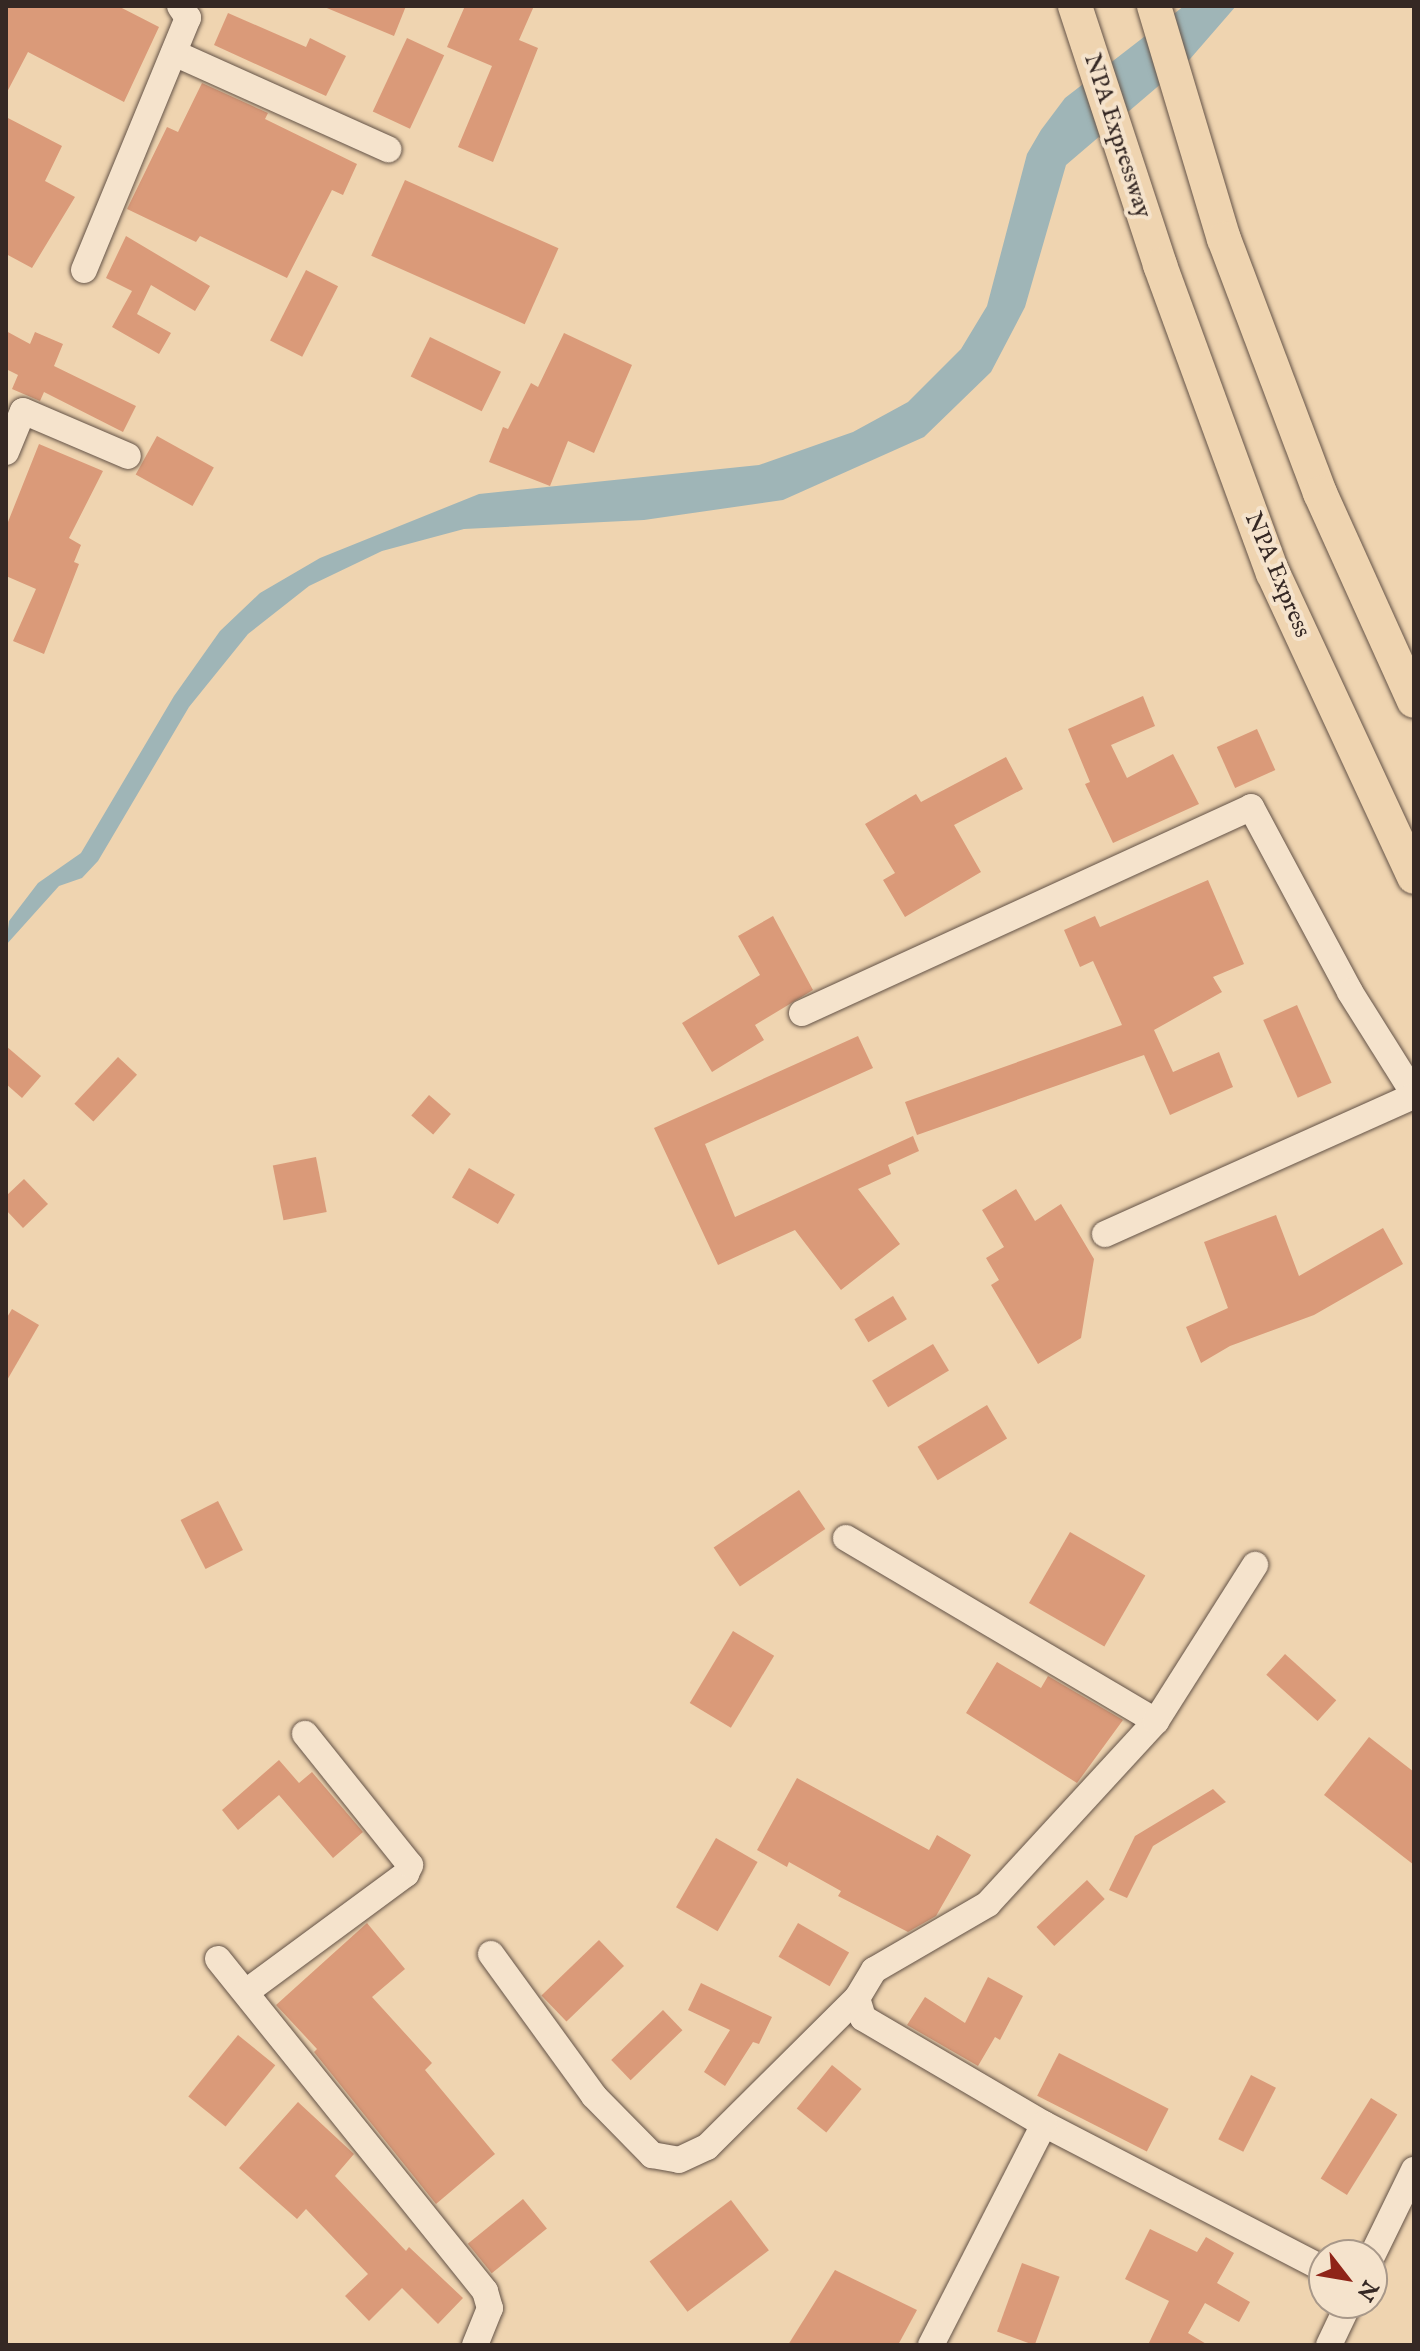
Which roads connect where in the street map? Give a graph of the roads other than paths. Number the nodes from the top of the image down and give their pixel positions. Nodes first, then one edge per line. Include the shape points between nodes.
1 (180, 6) edge
2 (1075, 6) edge
3 (1154, 6) edge
4 (174, 53) junction
5 (388, 149) dead end
6 (1160, 265) joint
7 (84, 270) dead end
8 (14, 407) edge
9 (6, 452) edge
10 (128, 456) dead end
11 (1414, 701) edge
12 (1414, 877) edge
13 (802, 1013) dead end
14 (1414, 1095) edge
15 (1105, 1234) dead end
16 (846, 1538) dead end
17 (1255, 1565) dead end
18 (1156, 1721) junction
19 (305, 1734) dead end
20 (491, 1954) dead end
21 (218, 1959) dead end
22 (246, 1992) junction
23 (857, 1998) junction
24 (1044, 2124) junction
25 (1414, 2170) edge
26 (1380, 2239) edge
27 (1308, 2261) edge
28 (1341, 2319) edge
29 (475, 2345) edge
30 (931, 2345) edge
31 (1329, 2345) edge

1 - 4 street via 188,18
2 - 6 main road, NPA Expressway
3 - 11 main road via 1224,239 1320,493
4 - 5 street
4 - 7 street
6 - 12 main road, NPA Express via 1273,573
8 - 9 street
8 - 10 street
13 - 14 street via 1251,807 1350,992
14 - 15 street
16 - 18 street
17 - 18 street
18 - 23 street via 988,1904 874,1970
19 - 22 street via 410,1865 406,1874
20 - 23 street via 594,2096 652,2155 679,2160 707,2147
21 - 22 street
22 - 29 street via 485,2291 490,2308
23 - 24 street via 863,2018
24 - 27 street
24 - 30 street
25 - 26 street
28 - 31 street

